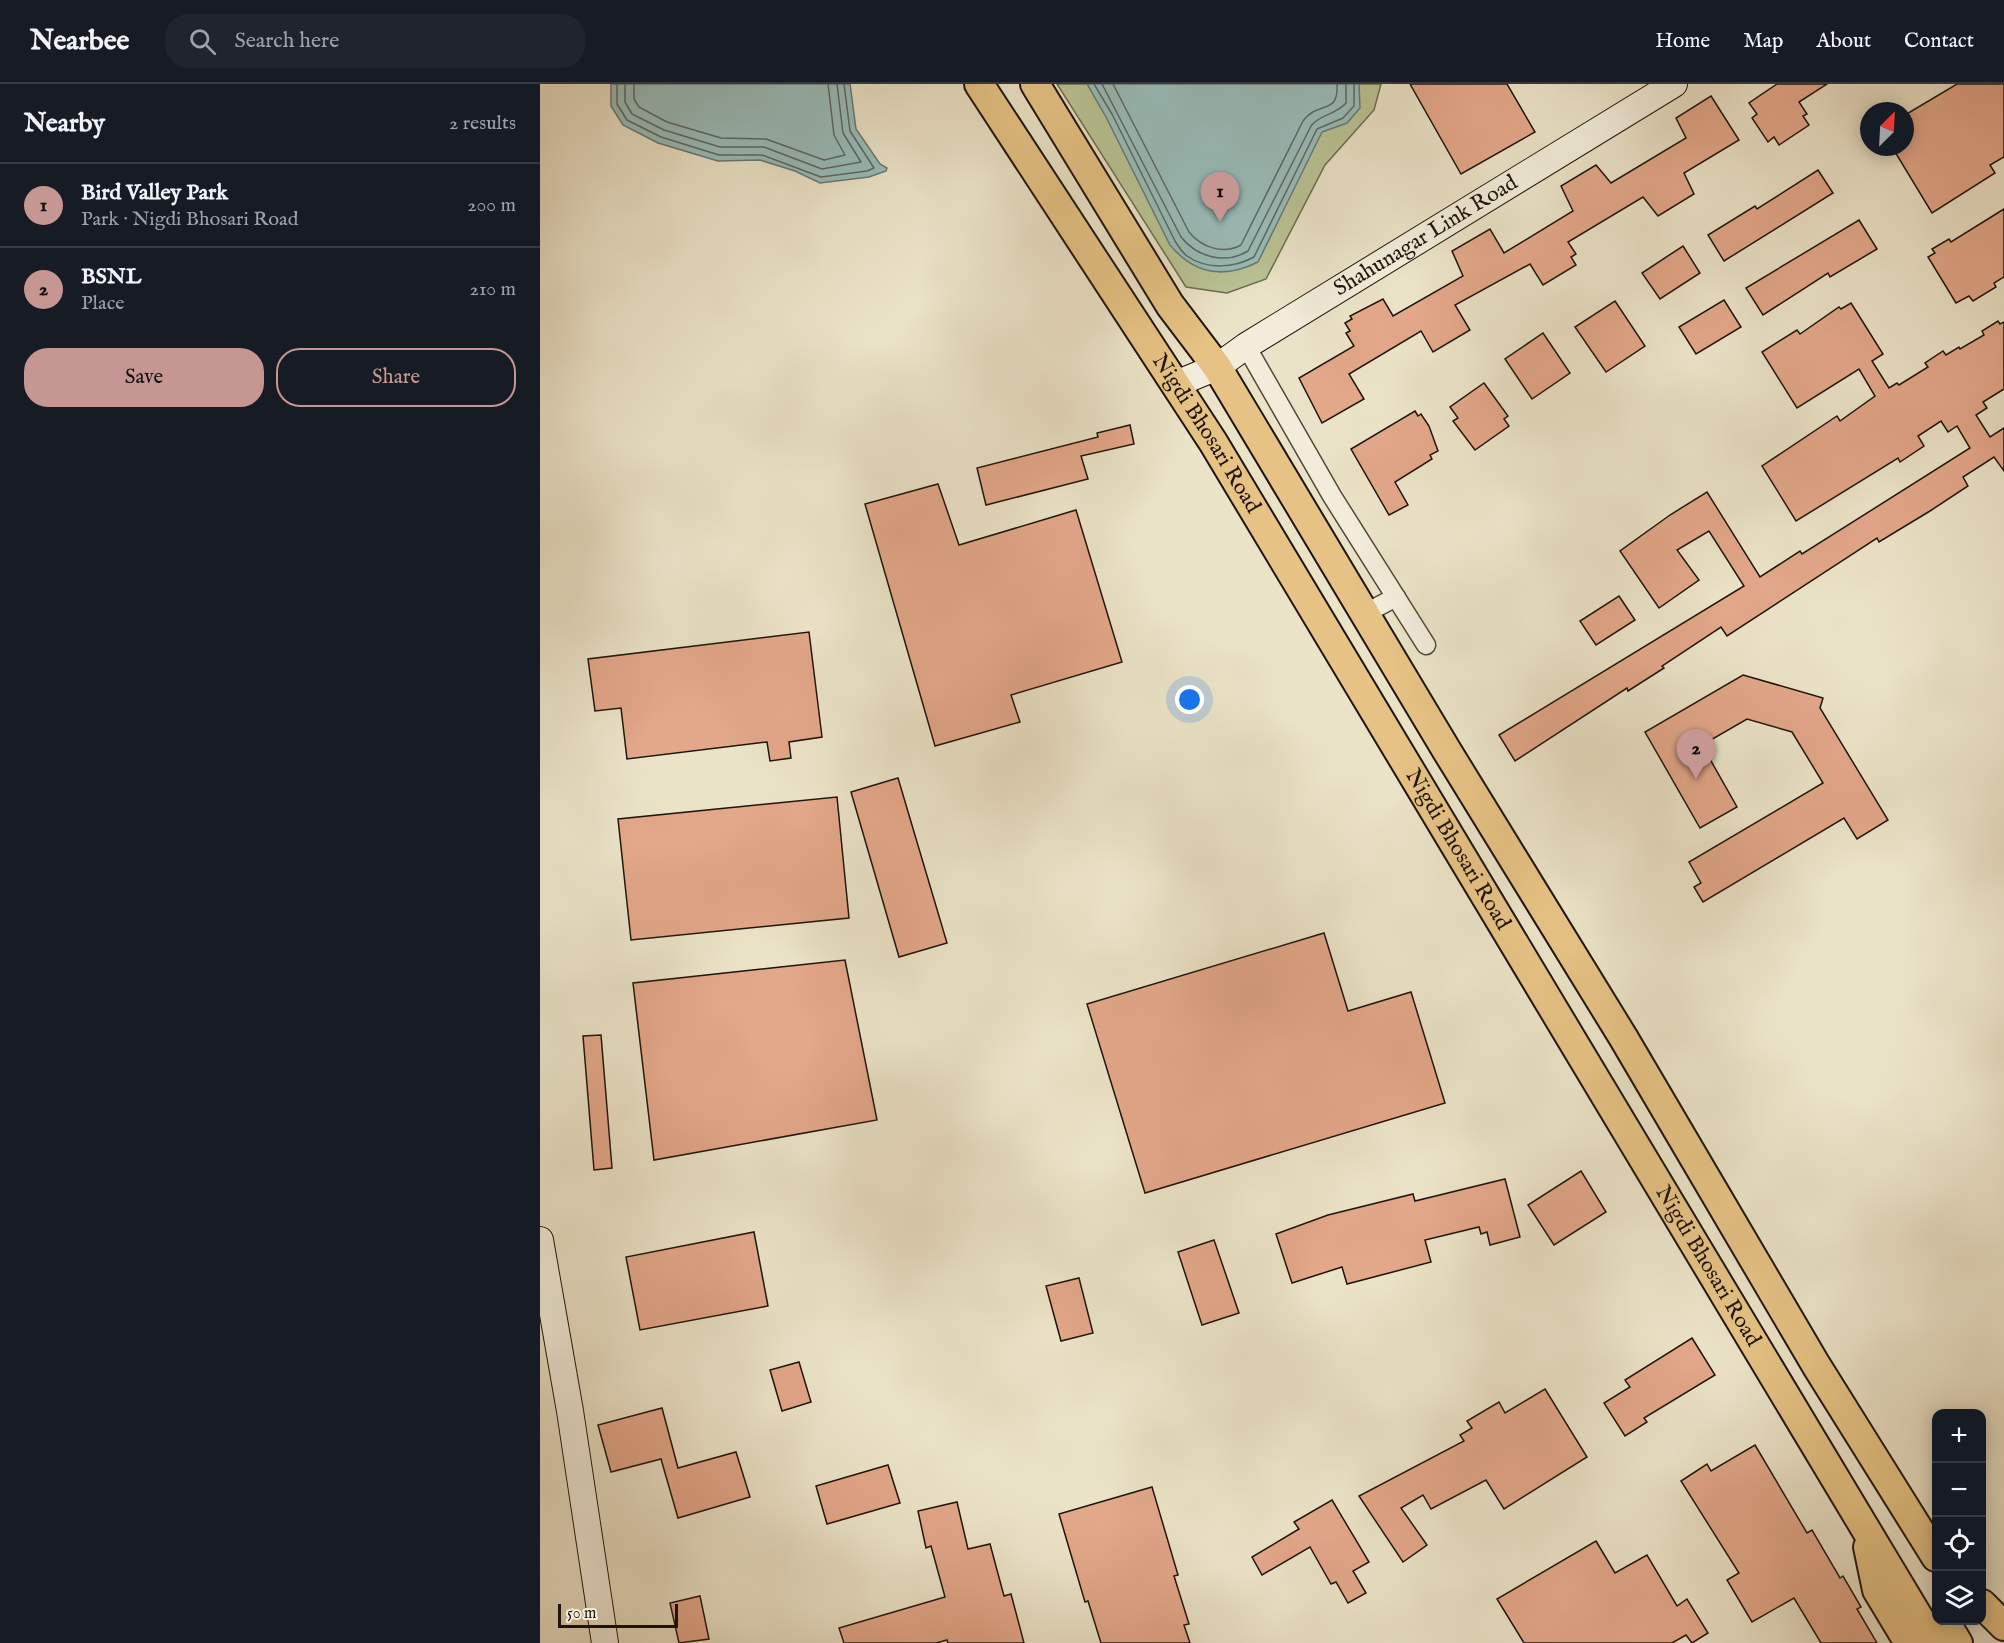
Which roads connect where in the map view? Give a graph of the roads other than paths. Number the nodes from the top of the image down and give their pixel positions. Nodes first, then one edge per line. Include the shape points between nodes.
1 (979, 84) edge
2 (1035, 84) edge
3 (1674, 84) edge
4 (1246, 346) junction
5 (1217, 367) junction
6 (1176, 384) junction
7 (1332, 496) junction
8 (1306, 512) junction
9 (1396, 597) junction
10 (1366, 613) junction
11 (1426, 645) dead end
12 (540, 1240) edge
13 (1864, 1526) junction
14 (1932, 1551) edge
15 (1889, 1567) junction
16 (1932, 1602) edge
17 (1992, 1614) edge
18 (1947, 1625) edge
19 (605, 1643) edge
20 (1909, 1643) edge
21 (1934, 1643) edge
22 (1958, 1643) edge
23 (1995, 1643) edge

1 - 6 main road, Nigdi Bhosari Road
2 - 5 main road, Nigdi Bhosari Road via 1170,305
3 - 4 street, Shahunagar Link Road
4 - 5 street, Shahunagar Link Road
4 - 7 street
5 - 6 street, Shahunagar Link Road
5 - 8 main road, Nigdi Bhosari Road
6 - 13 main road, Nigdi Bhosari Road
7 - 8 street
7 - 9 street
8 - 10 main road, Nigdi Bhosari Road
9 - 10 street
9 - 11 street
10 - 14 main road, Nigdi Bhosari Road via 1816,1365
12 - 19 street
13 - 15 main road, Nigdi Bhosari Road
13 - 20 main road via 1877,1590
15 - 16 main road via 1921,1584
15 - 21 main road, Nigdi Bhosari Road
17 - 23 main road
18 - 22 main road

